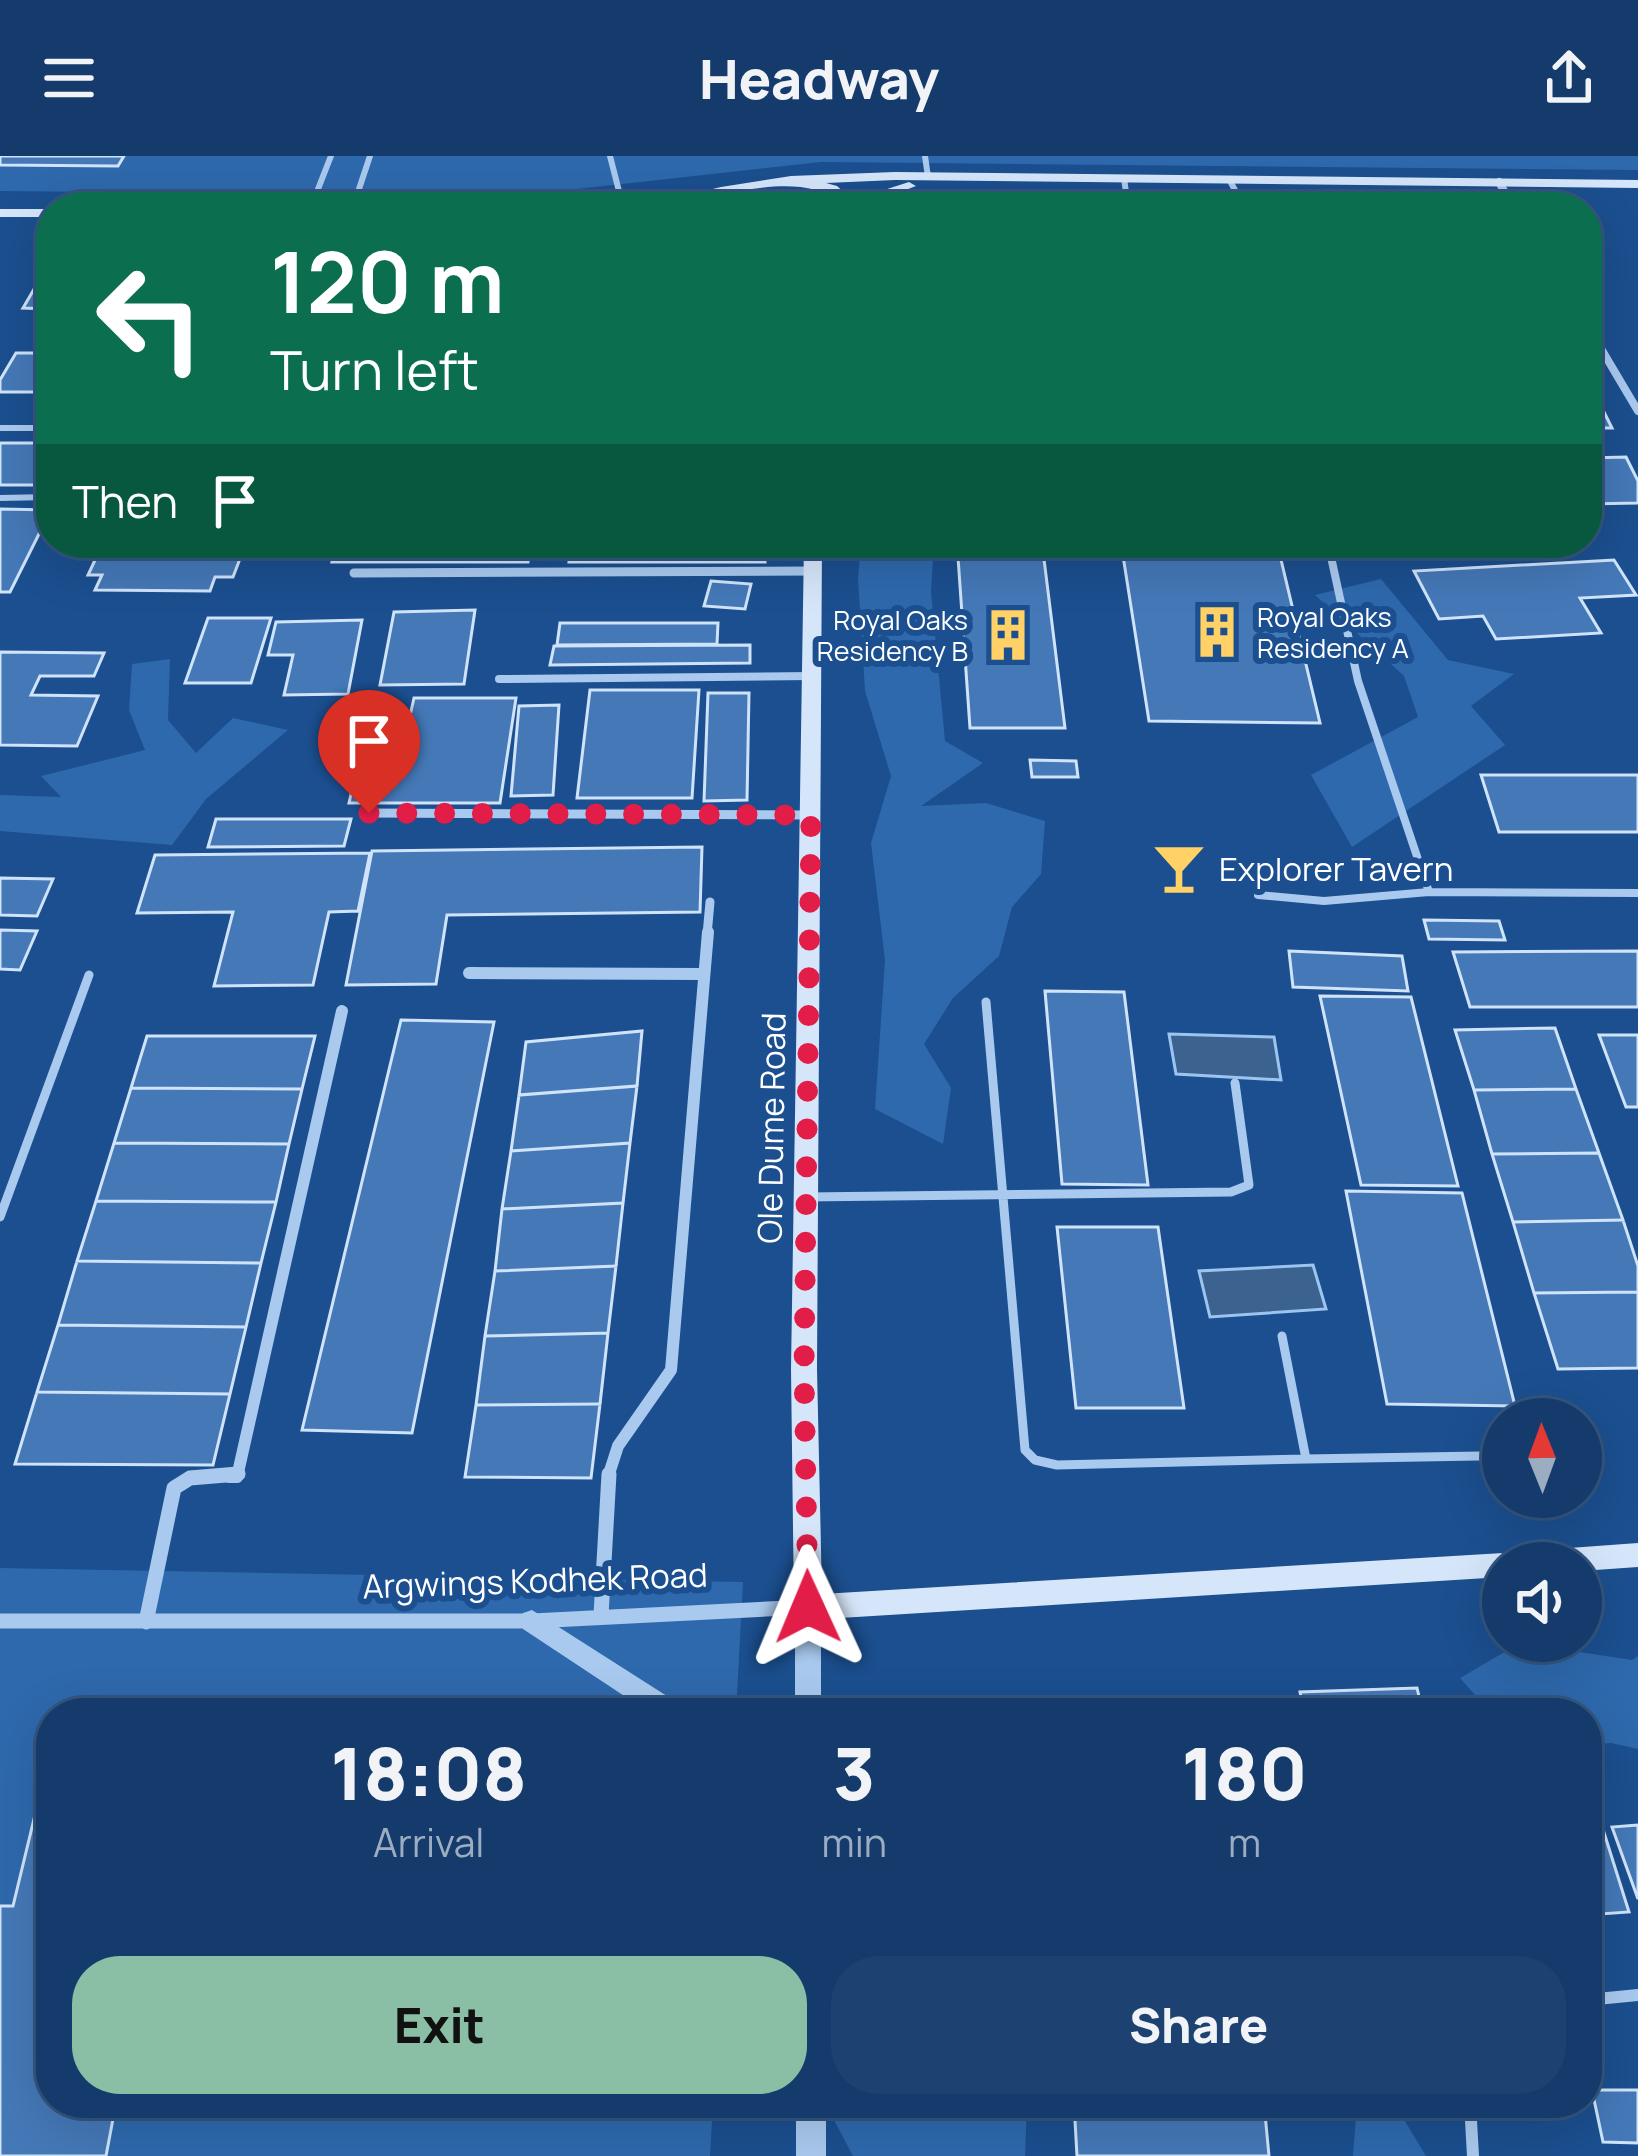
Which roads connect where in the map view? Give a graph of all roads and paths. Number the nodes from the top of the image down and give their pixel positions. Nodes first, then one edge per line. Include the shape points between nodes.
1 (331, 156) edge
2 (370, 156) edge
3 (610, 156) edge
4 (925, 156) edge
5 (928, 177) junction
6 (1007, 178) junction
7 (1124, 178) junction
8 (1229, 179) junction
9 (791, 180) junction
10 (1499, 182) junction
11 (1638, 184) edge
12 (762, 186) junction
13 (317, 192) edge
14 (358, 192) edge
15 (619, 192) edge
16 (729, 192) edge
17 (755, 192) edge
18 (839, 192) edge
19 (890, 192) edge
20 (1126, 192) edge
21 (1236, 192) edge
22 (1505, 192) edge
23 (36, 214) edge
24 (2, 216) edge
25 (1602, 350) edge
26 (1638, 411) edge
27 (0, 428) edge
28 (36, 428) edge
29 (36, 497) edge
30 (0, 498) edge
31 (813, 558) edge
32 (1331, 558) edge
33 (354, 572) dead end
34 (813, 572) junction
35 (813, 676) junction
36 (499, 680) dead end
37 (369, 813) dead end
38 (811, 815) junction
39 (1429, 892) junction
40 (1638, 893) edge
41 (1258, 895) dead end
42 (710, 902) dead end
43 (469, 973) dead end
44 (704, 974) junction
45 (89, 975) dead end
46 (986, 1002) dead end
47 (342, 1011) dead end
48 (1235, 1083) dead end
49 (1003, 1194) junction
50 (806, 1197) junction
51 (0, 1217) edge
52 (1282, 1336) dead end
53 (1479, 1456) dead end
54 (1306, 1459) junction
55 (1638, 1556) edge
56 (1602, 1558) edge
57 (1482, 1566) edge
58 (808, 1607) junction
59 (601, 1615) junction
60 (0, 1621) edge
61 (532, 1621) junction
62 (146, 1622) junction
63 (649, 1698) edge
64 (808, 1698) edge
65 (1638, 1995) edge
66 (1602, 1999) edge
67 (811, 2118) edge
68 (1471, 2118) edge
69 (811, 2156) edge
70 (1473, 2156) edge

1 - 13 lane
2 - 14 lane
3 - 15 lane
4 - 5 lane
5 - 6 main road
5 - 9 main road
6 - 7 main road
6 - 19 main road
7 - 8 main road
7 - 20 lane
8 - 10 main road
8 - 21 lane
9 - 12 main road
9 - 18 main road
10 - 11 main road
10 - 22 street
12 - 16 main road
12 - 17 main road
23 - 24 main road
25 - 26 street
27 - 28 lane
29 - 30 lane
31 - 34 main road, Ole Dume Road
32 - 39 lane via 1358,681
33 - 34 street
34 - 35 main road, Ole Dume Road
35 - 36 lane
35 - 38 main road, Ole Dume Road
37 - 38 street
38 - 50 main road, Ole Dume Road
39 - 40 lane
39 - 41 lane via 1324,902
42 - 44 street
43 - 44 street
44 - 59 street via 671,1370 618,1446 607,1481
45 - 51 lane
46 - 49 lane
47 - 62 street via 237,1477 190,1478 173,1488
48 - 49 lane via 1249,1185 1232,1192
49 - 50 lane
49 - 54 lane via 1021,1432 1035,1460
50 - 58 main road, Ole Dume Road
52 - 54 lane
53 - 54 lane
55 - 56 main road
57 - 58 main road, Argwings Kodhek Road
58 - 59 street, Argwings Kodhek Road
58 - 64 street, Ole Dume Road
59 - 61 street, Argwings Kodhek Road
60 - 62 street, Argwings Kodhek Road
61 - 62 street, Argwings Kodhek Road
61 - 63 street
65 - 66 lane
67 - 69 street
68 - 70 lane

